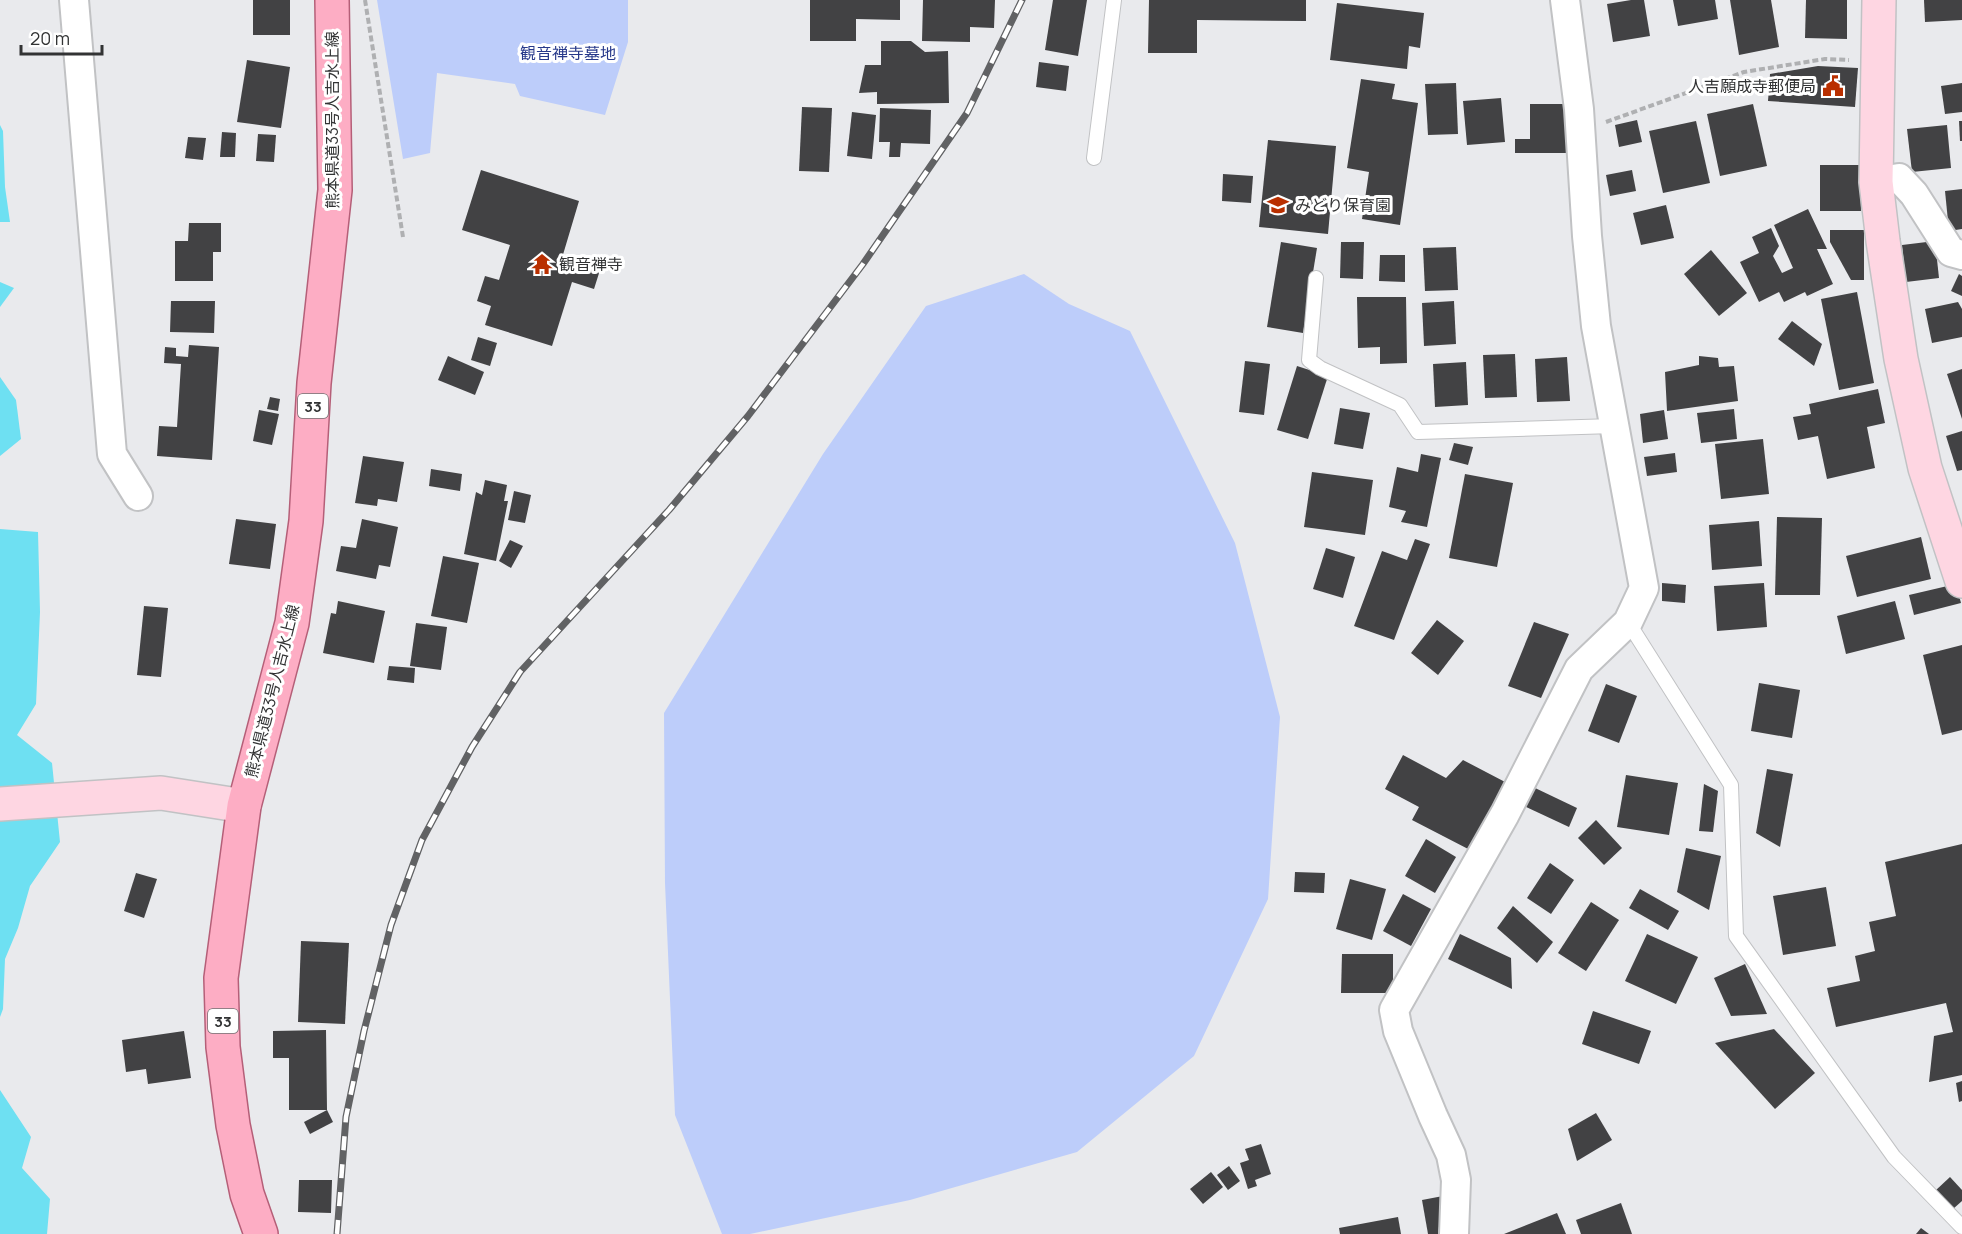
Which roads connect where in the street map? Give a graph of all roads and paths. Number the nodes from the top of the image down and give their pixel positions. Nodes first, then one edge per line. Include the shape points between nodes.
1 (74, 0) edge
2 (332, 0) edge
3 (365, 0) edge
4 (1114, 0) edge
5 (1565, 0) edge
6 (1879, 0) edge
7 (1877, 62) junction
8 (1580, 131) junction
9 (1094, 158) dead end
10 (1876, 182) junction
11 (404, 237) dead end
12 (1962, 255) edge
13 (1316, 278) dead end
14 (1614, 426) junction
15 (138, 496) dead end
16 (1962, 581) edge
17 (1628, 622) junction
18 (0, 804) edge
19 (244, 806) junction
20 (1962, 1227) edge
21 (261, 1234) edge
22 (1454, 1234) edge

1 - 15 street via 112,454
2 - 19 main road, 熊本県道33号人吉水上線 / 33 via 335,190 316,362 306,521 291,623
3 - 11 path
4 - 9 lane
5 - 8 street
6 - 7 street
7 - 8 path via 1825,59 1744,72
7 - 10 street
8 - 14 street via 1596,326
10 - 12 street via 1899,178 1914,194 1951,252
10 - 16 street via 1900,359 1925,468
13 - 14 lane via 1309,360 1400,405 1418,432
14 - 17 street via 1644,588
17 - 20 lane via 1731,785 1736,936 1894,1158
17 - 22 street via 1579,669 1506,813 1394,1010 1398,1031 1451,1155 1456,1180
18 - 19 street via 160,793
19 - 21 main road, 熊本県道33号人吉水上線 / 33 via 221,978 233,1125 247,1194

